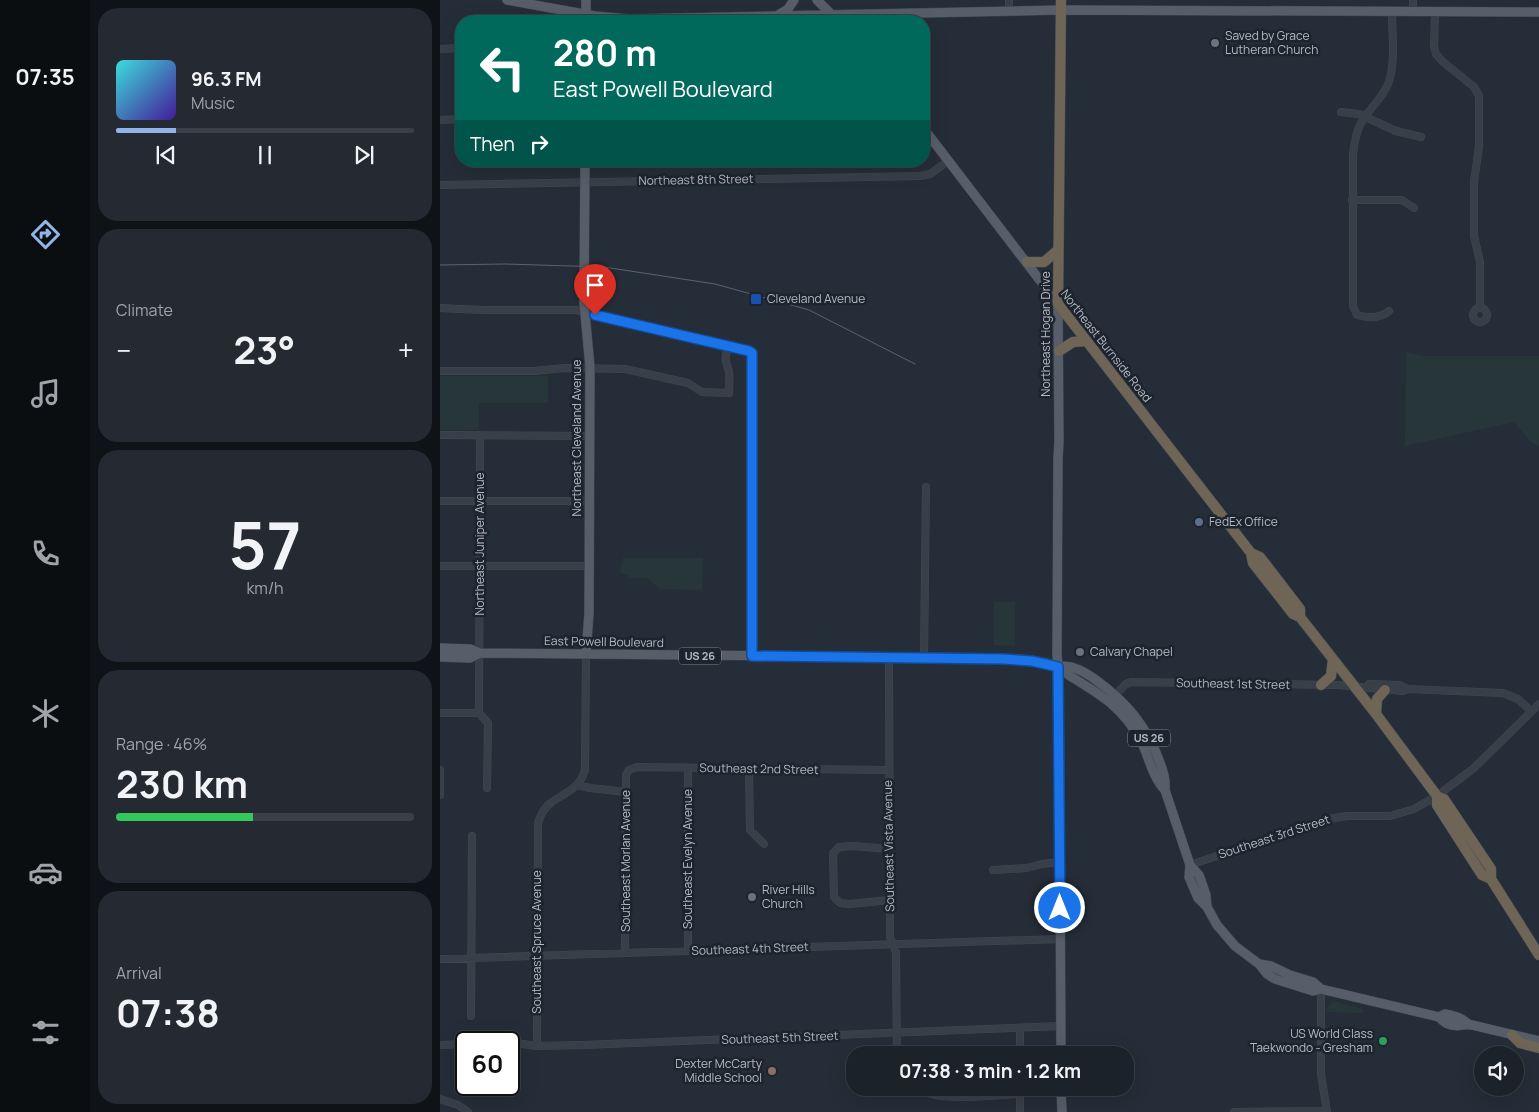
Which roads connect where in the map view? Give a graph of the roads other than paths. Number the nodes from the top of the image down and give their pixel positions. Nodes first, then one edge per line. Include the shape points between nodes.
1 (507, 0) edge
2 (586, 0) edge
3 (794, 0) edge
4 (817, 0) edge
5 (1009, 0) edge
6 (1413, 0) edge
7 (1060, 5) edge
8 (1009, 10) junction
9 (1392, 12) junction
10 (1413, 12) junction
11 (1435, 12) junction
12 (1539, 12) edge
13 (573, 15) edge
14 (586, 15) edge
15 (779, 15) edge
16 (831, 15) edge
17 (900, 15) edge
18 (455, 48) edge
19 (440, 49) edge
20 (1341, 112) dead end
21 (1366, 117) junction
22 (455, 119) edge
23 (440, 120) edge
24 (930, 137) edge
25 (1421, 137) dead end
26 (948, 161) junction
27 (585, 167) edge
28 (585, 182) junction
29 (440, 185) edge
30 (1352, 200) junction
31 (1414, 208) dead end
32 (1058, 250) junction
33 (1026, 262) junction
34 (1058, 304) junction
35 (440, 308) edge
36 (1480, 308) dead end
37 (1389, 311) dead end
38 (584, 312) junction
39 (1087, 341) junction
40 (729, 346) junction
41 (1059, 350) junction
42 (590, 368) junction
43 (440, 371) edge
44 (440, 435) edge
45 (480, 436) junction
46 (590, 436) junction
47 (926, 487) dead end
48 (440, 501) edge
49 (480, 501) junction
50 (589, 501) junction
51 (1251, 553) junction
52 (440, 566) edge
53 (480, 566) junction
54 (589, 566) junction
55 (1262, 575) junction
56 (1292, 599) junction
57 (1300, 617) junction
58 (440, 648) edge
59 (480, 653) junction
60 (586, 654) junction
61 (752, 656) junction
62 (440, 657) edge
63 (888, 658) junction
64 (924, 658) junction
65 (1333, 659) junction
66 (1058, 667) junction
67 (1321, 685) junction
68 (1355, 686) junction
69 (1408, 689) junction
70 (1385, 690) junction
71 (1116, 694) junction
72 (1539, 704) edge
73 (1531, 711) junction
74 (440, 713) edge
75 (479, 713) junction
76 (1376, 714) junction
77 (1134, 721) junction
78 (688, 768) junction
79 (749, 769) junction
80 (440, 770) edge
81 (629, 770) joint
82 (888, 770) junction
83 (577, 785) junction
84 (487, 788) dead end
85 (626, 792) junction
86 (440, 795) edge
87 (1437, 796) junction
88 (472, 836) dead end
89 (764, 844) dead end
90 (890, 849) junction
91 (1060, 862) junction
92 (1190, 865) junction
93 (993, 870) dead end
94 (890, 900) junction
95 (1060, 939) junction
96 (893, 944) junction
97 (688, 951) junction
98 (625, 953) junction
99 (1539, 955) edge
100 (537, 956) junction
101 (472, 958) junction
102 (440, 959) edge
103 (1321, 989) junction
104 (471, 1016) dead end
105 (1061, 1026) junction
106 (1020, 1028) junction
107 (897, 1033) junction
108 (1512, 1035) junction
109 (1539, 1041) edge
110 (455, 1044) edge
111 (520, 1044) edge
112 (440, 1045) edge
113 (538, 1046) junction
114 (897, 1046) edge
115 (1020, 1046) edge
116 (1061, 1046) edge
117 (1539, 1048) edge
118 (1020, 1096) edge
119 (1061, 1096) edge
120 (440, 1099) edge
121 (1265, 1111) edge
122 (1327, 1111) edge
123 (468, 1112) edge
124 (1020, 1112) edge
125 (1062, 1112) edge
126 (1234, 1112) edge

1 - 13 main road
2 - 14 main road
3 - 15 main road
4 - 16 main road
5 - 8 street
6 - 10 street
7 - 8 main road
7 - 9 main road
7 - 32 highway, Northeast Hogan Drive
8 - 17 main road
9 - 10 main road
9 - 21 street via 1389,82 1381,100
10 - 11 main road
11 - 12 main road
11 - 36 street via 1436,54 1474,87 1479,96 1474,236 1480,262
18 - 19 street
20 - 21 street
21 - 25 street via 1396,131
21 - 30 street via 1354,139
22 - 23 street
24 - 26 main road, Northeast Burnside Road
26 - 28 street, Northeast 8th Street via 930,174 920,176
26 - 33 main road, Northeast Burnside Road
27 - 28 main road, Northeast Cleveland Avenue
28 - 29 street, Northeast 8th Street
28 - 38 main road, Northeast Cleveland Avenue
30 - 31 street via 1402,200
30 - 37 street via 1353,306 1356,315 1380,316
32 - 33 highway via 1044,262
32 - 34 highway, Northeast Hogan Drive
33 - 34 main road, Northeast Burnside Road
34 - 39 highway, Northeast Burnside Road
34 - 41 main road, Northeast Hogan Drive
35 - 38 street
38 - 40 street
38 - 42 main road, Northeast Cleveland Avenue
39 - 41 highway via 1073,342
39 - 51 highway, Northeast Burnside Road
40 - 42 street via 725,366 729,370 729,392 702,392 688,383 630,369
40 - 61 street via 752,353
41 - 66 main road, Northeast Hogan Drive
42 - 43 street
42 - 46 main road, Northeast Cleveland Avenue
44 - 45 street
45 - 46 street
45 - 49 street, Northeast Juniper Avenue
46 - 50 main road, Northeast Cleveland Avenue
47 - 64 street
48 - 49 street
49 - 50 street
49 - 53 street, Northeast Juniper Avenue
50 - 54 main road, Northeast Cleveland Avenue
51 - 55 highway, Northeast Burnside Road via 1253,563
51 - 56 highway, Northeast Burnside Road via 1260,557
52 - 53 street
53 - 54 street
53 - 59 street, Northeast Juniper Avenue
54 - 60 main road, Northeast Cleveland Avenue
55 - 56 highway via 1286,599
55 - 57 highway, Northeast Burnside Road via 1293,614
56 - 57 highway, Northeast Burnside Road via 1300,609
57 - 65 highway, Northeast Burnside Road
58 - 59 main road, East Powell Boulevard / US 26 via 470,649
59 - 60 main road, East Powell Boulevard / US 26
59 - 62 main road, East Powell Boulevard / US 26 via 470,658
59 - 75 street, Northeast Juniper Avenue
60 - 61 main road, East Powell Boulevard / US 26
60 - 83 street via 585,766
61 - 63 main road, East Powell Boulevard / US 26
63 - 64 main road, East Powell Boulevard / US 26
63 - 82 street, Southeast Vista Avenue
64 - 66 main road, East Powell Boulevard / US 26 via 1019,660
65 - 67 highway via 1331,676
65 - 68 highway, Northeast Burnside Road
66 - 71 main road, East Powell Boulevard / US 26 via 1067,665
66 - 77 main road, East Powell Boulevard / US 26
66 - 91 main road, Northeast Hogan Drive
67 - 68 street, Southeast 1st Street
67 - 71 street, Southeast 1st Street via 1131,682
68 - 69 street, Southeast 1st Street via 1400,685
68 - 70 street, Southeast 1st Street
68 - 76 highway, Northeast Burnside Road
69 - 70 street, Southeast 1st Street
69 - 73 street, Southeast 1st Street via 1503,693 1518,699
70 - 76 highway via 1377,699
71 - 77 main road, East Powell Boulevard / US 26
72 - 73 street
73 - 87 street, Southeast 3rd Street via 1478,764
74 - 75 street
75 - 84 street via 488,723
76 - 87 highway, Northeast Burnside Road
77 - 92 main road, East Powell Boulevard / US 26 via 1158,783 1165,790
78 - 79 street, Southeast 2nd Street
78 - 81 street, Southeast 2nd Street via 637,767
78 - 97 street, Southeast Evelyn Avenue
79 - 82 street, Southeast 2nd Street
79 - 89 street via 750,830
80 - 86 street
81 - 85 street, Southeast Morlan Avenue
82 - 90 street, Southeast Vista Avenue
83 - 85 street
83 - 100 street, Southeast Spruce Avenue via 545,807 538,823
85 - 98 street, Southeast Morlan Avenue
87 - 92 street, Southeast 3rd Street via 1414,809 1390,816 1347,816 1323,820
87 - 99 highway, Northeast Burnside Road via 1437,804 1482,875 1491,879
88 - 101 street
90 - 94 street, Southeast Vista Avenue
90 - 94 street via 839,847 834,853 833,871 834,896 840,903
91 - 93 street
91 - 95 main road, Northeast Hogan Drive
92 - 103 main road, East Powell Boulevard / US 26 via 1199,875 1207,907 1217,925 1242,952 1258,964 1313,982
94 - 96 street, Southeast Vista Avenue via 890,937
95 - 96 street, Southeast 4th Street
95 - 105 main road, Northeast Hogan Drive
96 - 97 street, Southeast 4th Street
96 - 107 street, Southeast Vista Avenue via 896,952
97 - 98 street, Southeast 4th Street
98 - 100 street, Southeast 4th Street
100 - 101 street, Southeast 4th Street
100 - 113 street, Southeast Spruce Avenue
101 - 102 street, Southeast 4th Street
101 - 104 street
103 - 108 main road, East Powell Boulevard / US 26 via 1439,1017 1445,1014 1458,1017 1468,1024
103 - 122 street via 1321,1079
105 - 106 street, Southeast 5th Street
105 - 116 main road, Northeast Hogan Drive
106 - 107 street, Southeast 5th Street
106 - 115 street
107 - 113 street, Southeast 5th Street
107 - 114 street, Southeast Vista Avenue
108 - 109 main road, East Powell Boulevard / US 26
108 - 117 highway, US 26 via 1520,1043
110 - 112 street
111 - 113 street, Southeast 5th Street
118 - 124 street
119 - 125 main road
120 - 123 street
121 - 122 street
121 - 126 street

